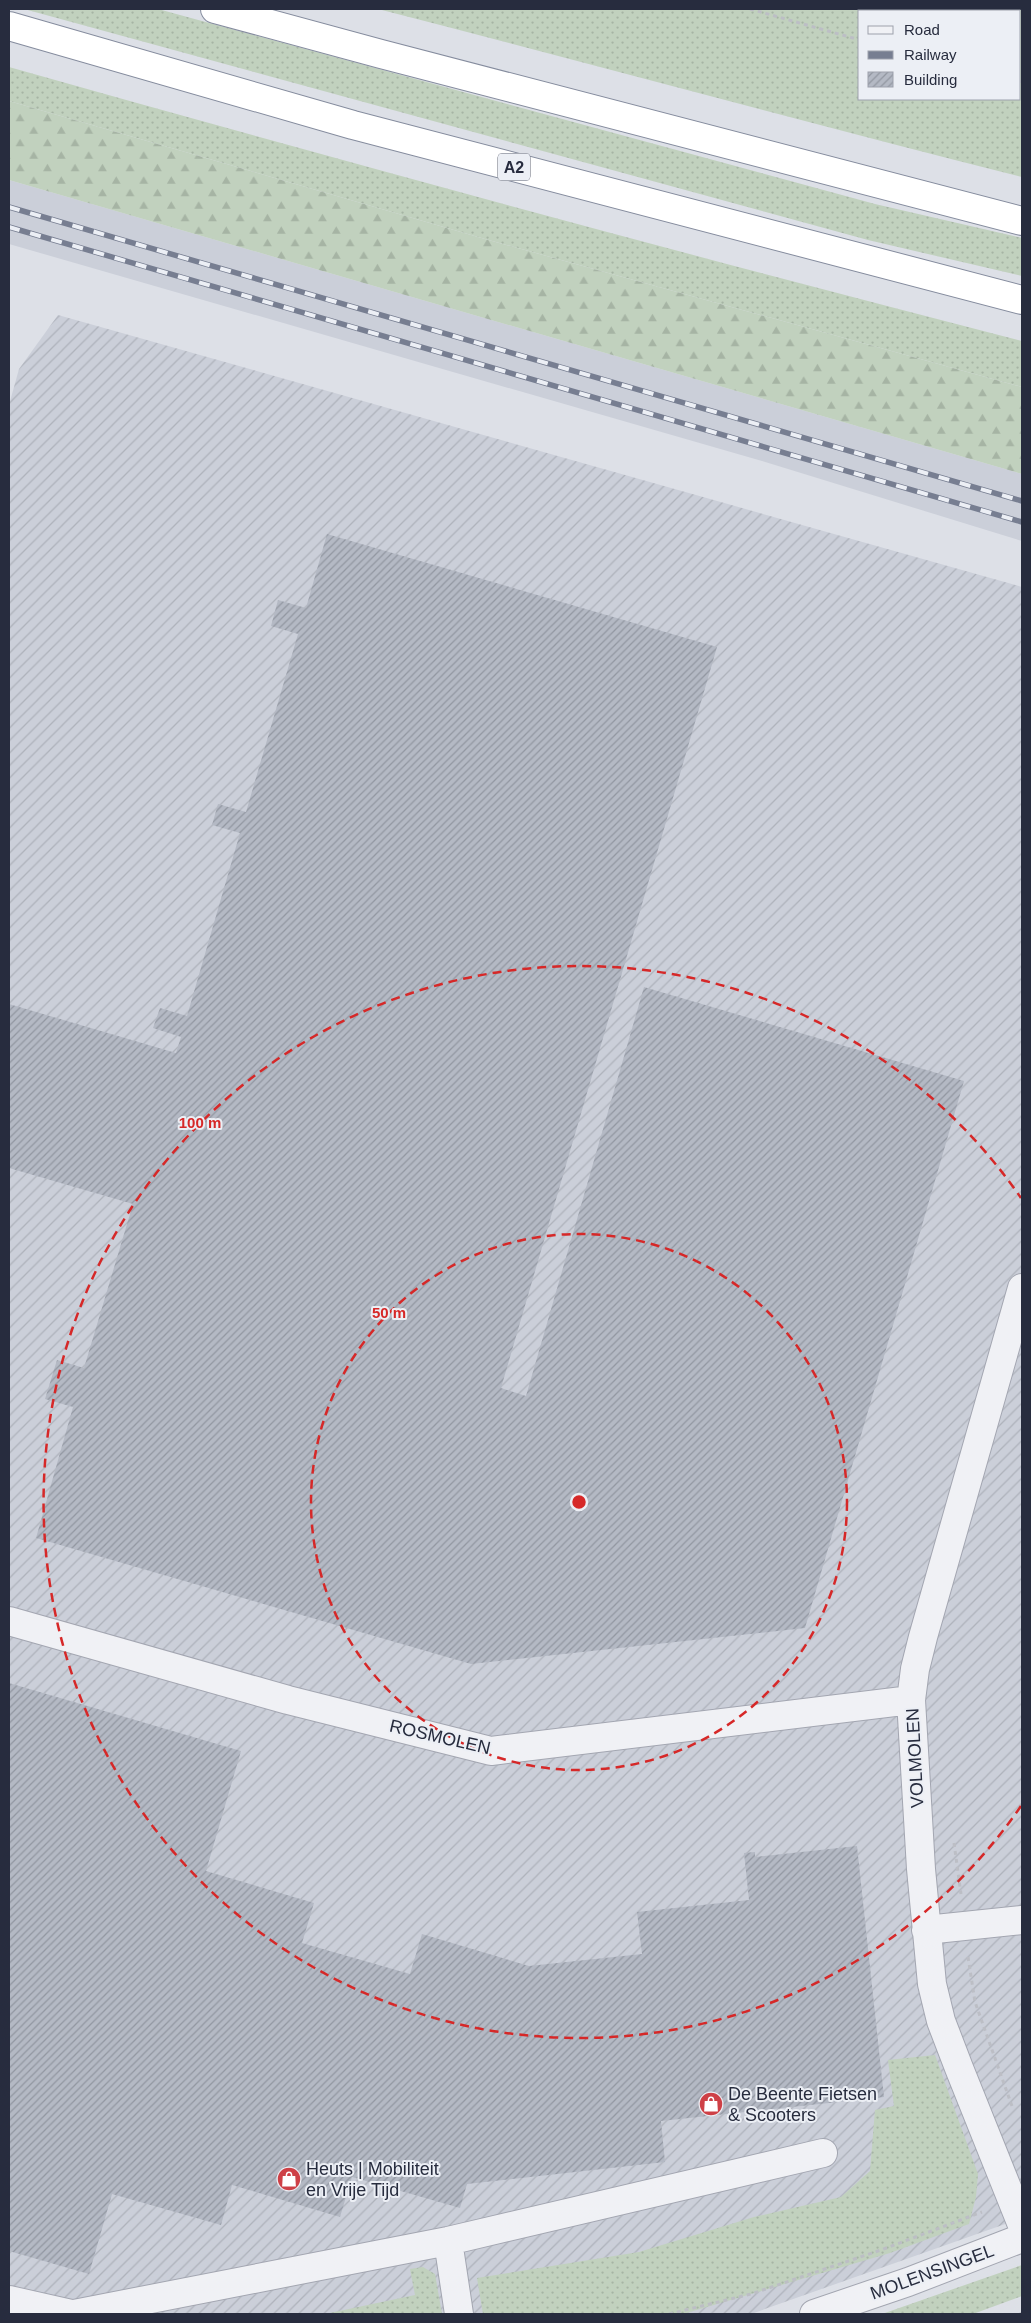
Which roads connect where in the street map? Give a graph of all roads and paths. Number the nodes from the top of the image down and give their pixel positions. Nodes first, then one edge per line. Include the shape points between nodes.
1 (215, 9) edge
2 (750, 9) edge
3 (9, 26) edge
4 (858, 39) edge
5 (1022, 221) edge
6 (1022, 300) edge
7 (1022, 1288) edge
8 (9, 1620) edge
9 (911, 1700) junction
10 (1022, 1920) edge
11 (926, 1930) junction
12 (823, 2153) dead end
13 (1017, 2213) edge
14 (1022, 2238) edge
15 (448, 2241) junction
16 (9, 2300) edge
17 (72, 2314) edge
18 (459, 2314) edge
19 (669, 2314) edge
20 (814, 2314) edge

1 - 5 highway
2 - 4 path
3 - 6 highway, A2 via 363,127
7 - 9 street, VOLMOLEN via 923,1637
8 - 9 street, ROSMOLEN via 288,1700 491,1751
9 - 11 street, VOLMOLEN
10 - 11 street
11 - 13 street, VOLMOLEN via 932,1984 941,2021
12 - 15 street
13 - 19 path via 881,2250 760,2291
14 - 20 street, MOLENSINGEL
15 - 17 street
15 - 18 street
16 - 17 street

